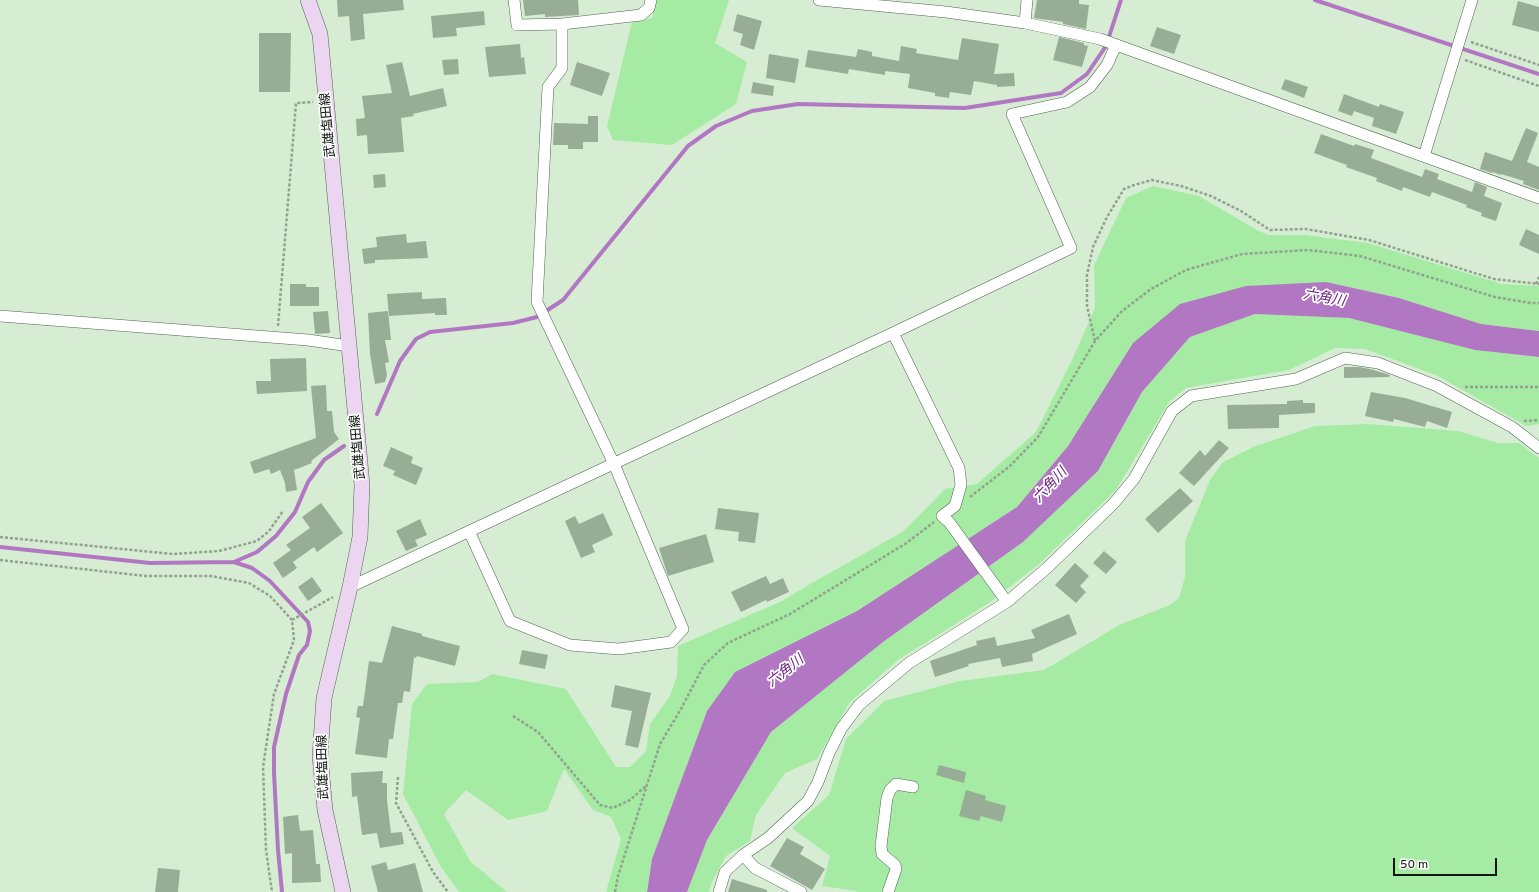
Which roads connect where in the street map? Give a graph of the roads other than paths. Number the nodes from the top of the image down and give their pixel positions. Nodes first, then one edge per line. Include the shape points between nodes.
1 (308, 0) edge
2 (514, 0) edge
3 (651, 0) edge
4 (819, 0) edge
5 (1027, 0) edge
6 (1472, 0) edge
7 (1025, 23) junction
8 (562, 24) junction
9 (1116, 45) junction
10 (1424, 156) junction
11 (1539, 198) edge
12 (0, 316) edge
13 (893, 333) junction
14 (349, 346) junction
15 (1539, 448) edge
16 (614, 464) junction
17 (469, 531) junction
18 (350, 587) junction
19 (1005, 598) junction
20 (913, 787) dead end
21 (743, 855) junction
22 (343, 892) edge
23 (719, 892) edge
24 (801, 892) edge
25 (888, 892) edge

1 - 14 main road, 武雄塩田線 via 320,34
2 - 8 street via 517,25
3 - 8 street via 649,8 641,15
4 - 7 street via 946,12
5 - 7 street
6 - 10 street
7 - 9 street via 1100,39
8 - 16 street via 562,68 548,87 537,302
9 - 10 street
9 - 13 street via 1107,66 1090,87 1066,102 1012,114 1071,248
10 - 11 street
12 - 14 street via 308,340
13 - 16 street
13 - 19 street via 959,468 961,484 955,506 946,519
14 - 18 main road, 武雄塩田線 via 362,485 360,537
15 - 19 street via 1512,427 1437,386 1372,362 1345,358 1296,379 1191,396 1172,412 1134,479 1114,503 1047,568
16 - 17 street
16 - 17 street via 683,629 671,642 619,649 570,644 510,622
17 - 18 street
18 - 22 main road, 武雄塩田線 via 324,698 320,756 325,810
19 - 21 street via 909,663 859,705 841,729 808,801 768,838
20 - 25 street via 896,784 887,798 882,854 896,869
21 - 23 street via 725,872
21 - 24 street via 755,868

